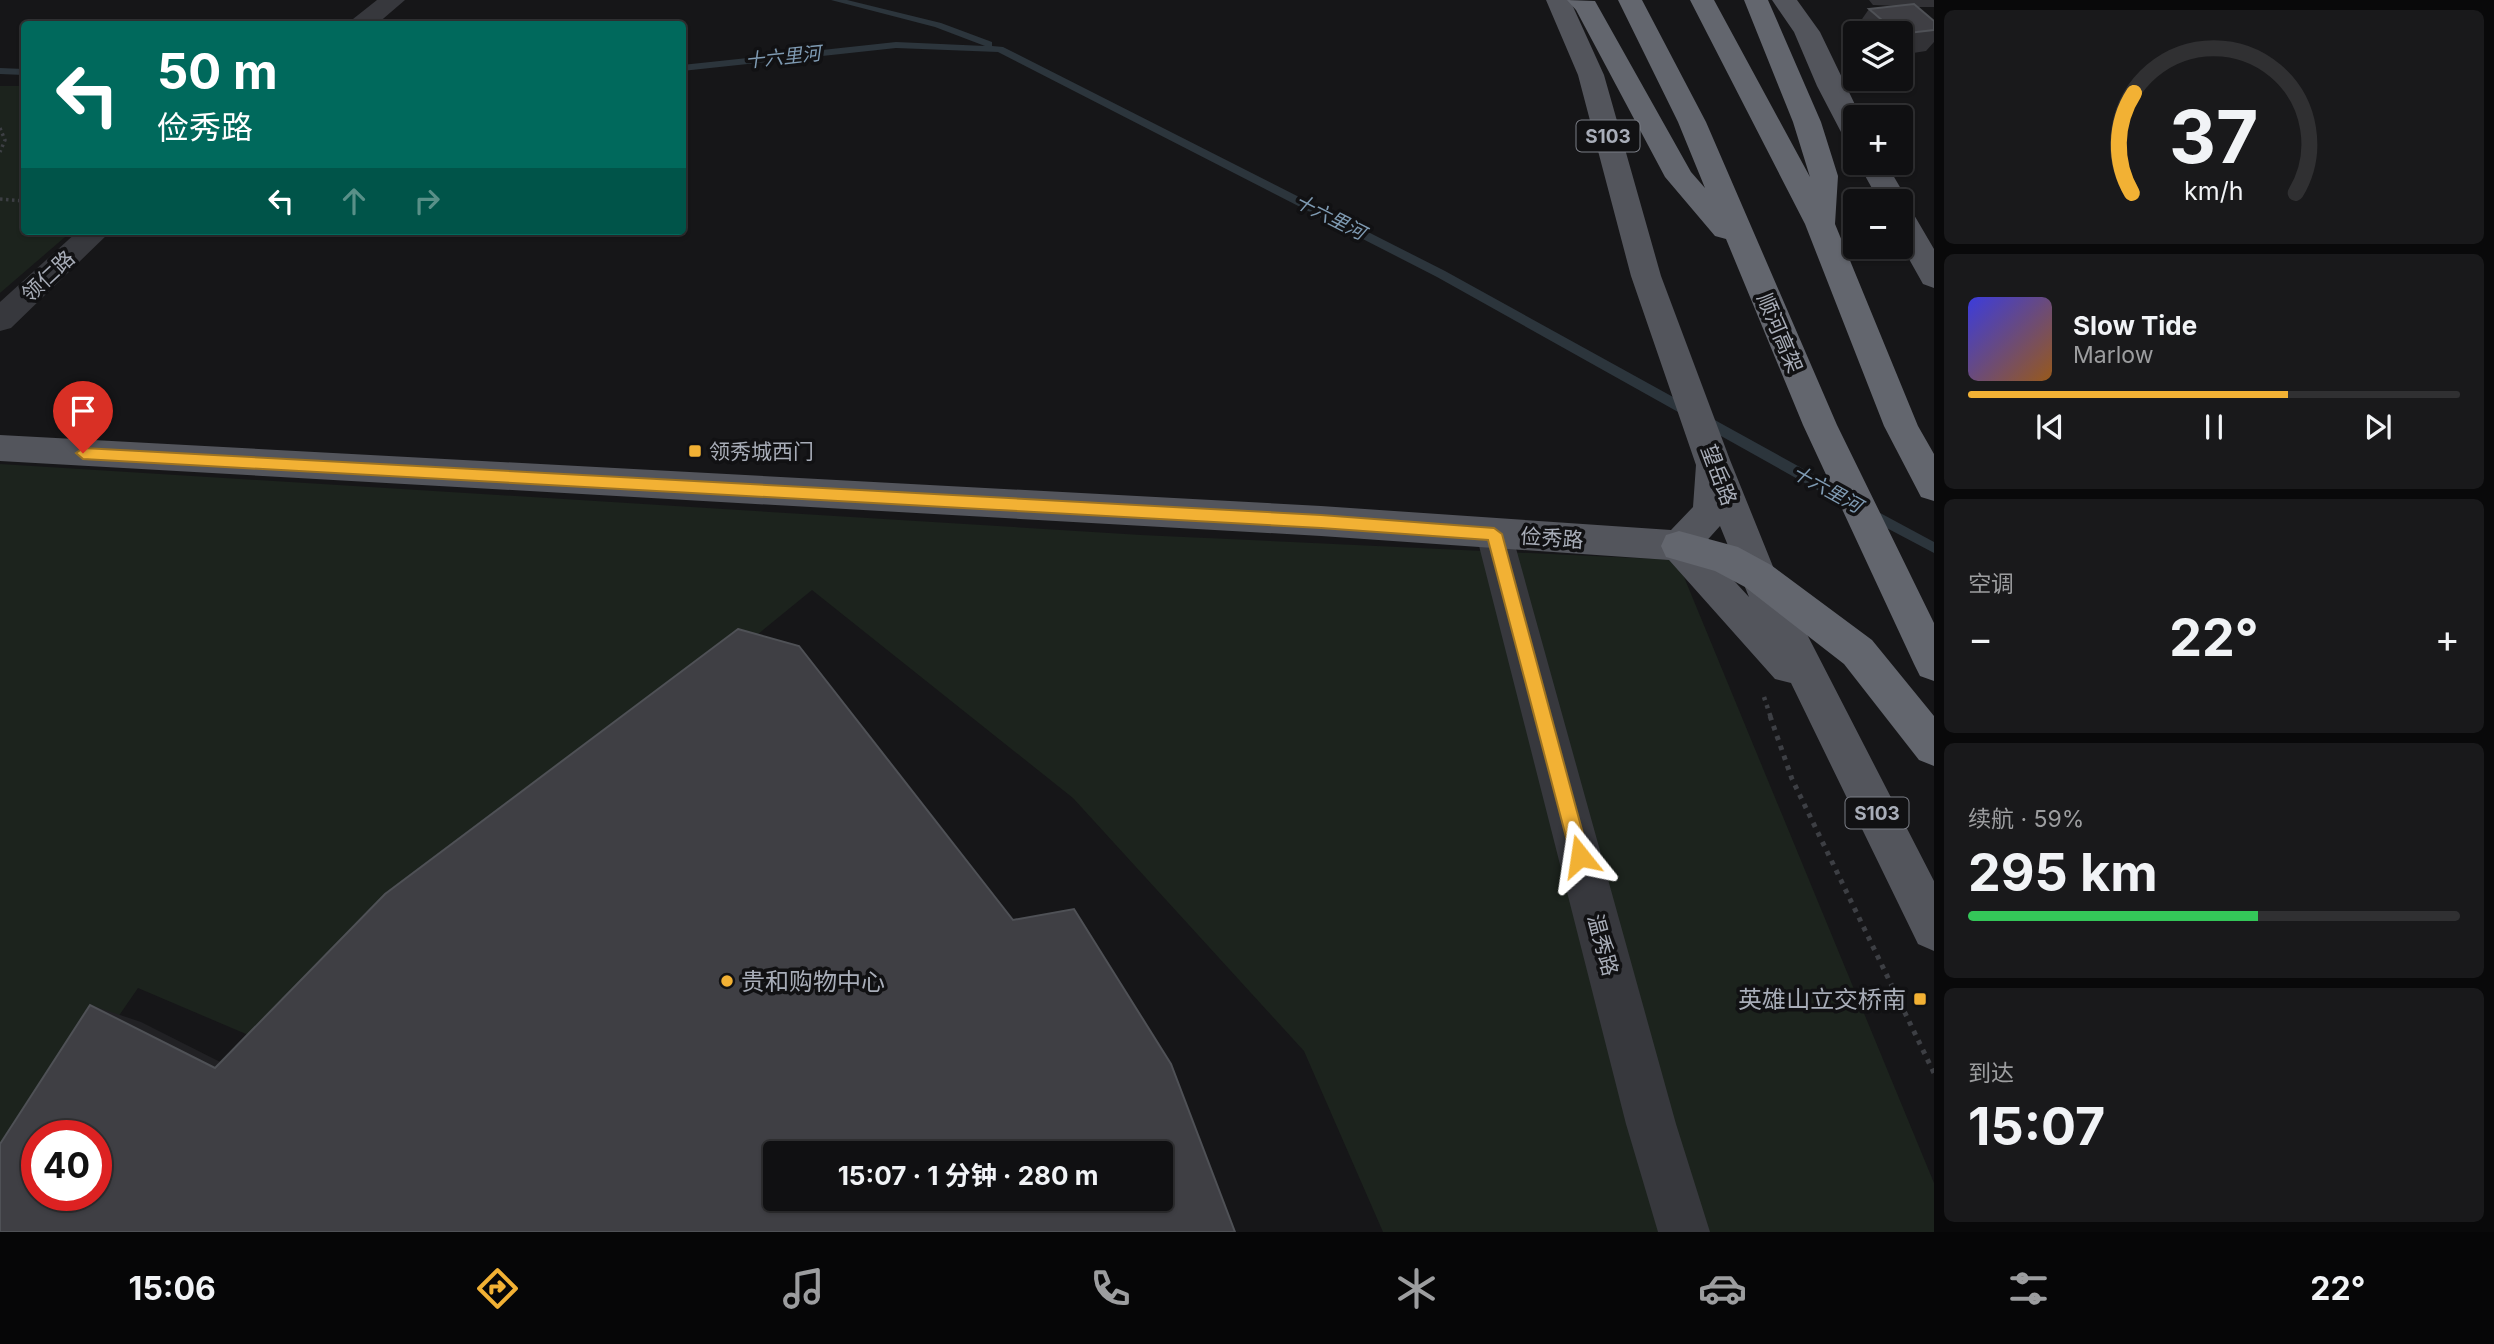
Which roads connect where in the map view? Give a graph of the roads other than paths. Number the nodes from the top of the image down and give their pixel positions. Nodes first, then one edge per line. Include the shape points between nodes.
1 (393, 0) edge
2 (1558, 0) edge
3 (1578, 0) edge
4 (1630, 0) edge
5 (1702, 0) edge
6 (1756, 0) edge
7 (1784, 0) edge
8 (366, 21) edge
9 (1843, 110) edge
10 (1820, 224) junction
11 (92, 235) edge
12 (1913, 239) edge
13 (1743, 248) junction
14 (1934, 277) edge
15 (0, 320) edge
16 (0, 448) edge
17 (1712, 460) junction
18 (1934, 487) edge
19 (1494, 534) junction
20 (1679, 546) junction
21 (1758, 576) junction
22 (1934, 664) edge
23 (1820, 699) junction
24 (1934, 747) edge
25 (1934, 928) edge
26 (1684, 1232) edge

1 - 8 street
2 - 17 main road, 望岳路 / S103 via 1591,75 1646,276
3 - 13 highway via 1586,6 1679,177
4 - 13 highway, 顺河高架 via 1692,122
5 - 10 highway
6 - 10 highway via 1807,121 1824,176
7 - 9 main road via 1807,32
10 - 18 highway via 1900,426
11 - 15 street, 领仁路
12 - 14 main road
13 - 22 highway, 顺河高架 via 1820,425
16 - 19 main road, 俭秀路
17 - 20 main road via 1711,512
17 - 21 main road, 望岳路 / S103
19 - 20 main road, 俭秀路
19 - 26 street, 温秀路
20 - 21 highway via 1725,558
20 - 23 main road
21 - 23 main road, 望岳路 / S103
21 - 24 highway via 1858,652
23 - 25 main road, 望岳路 / S103

